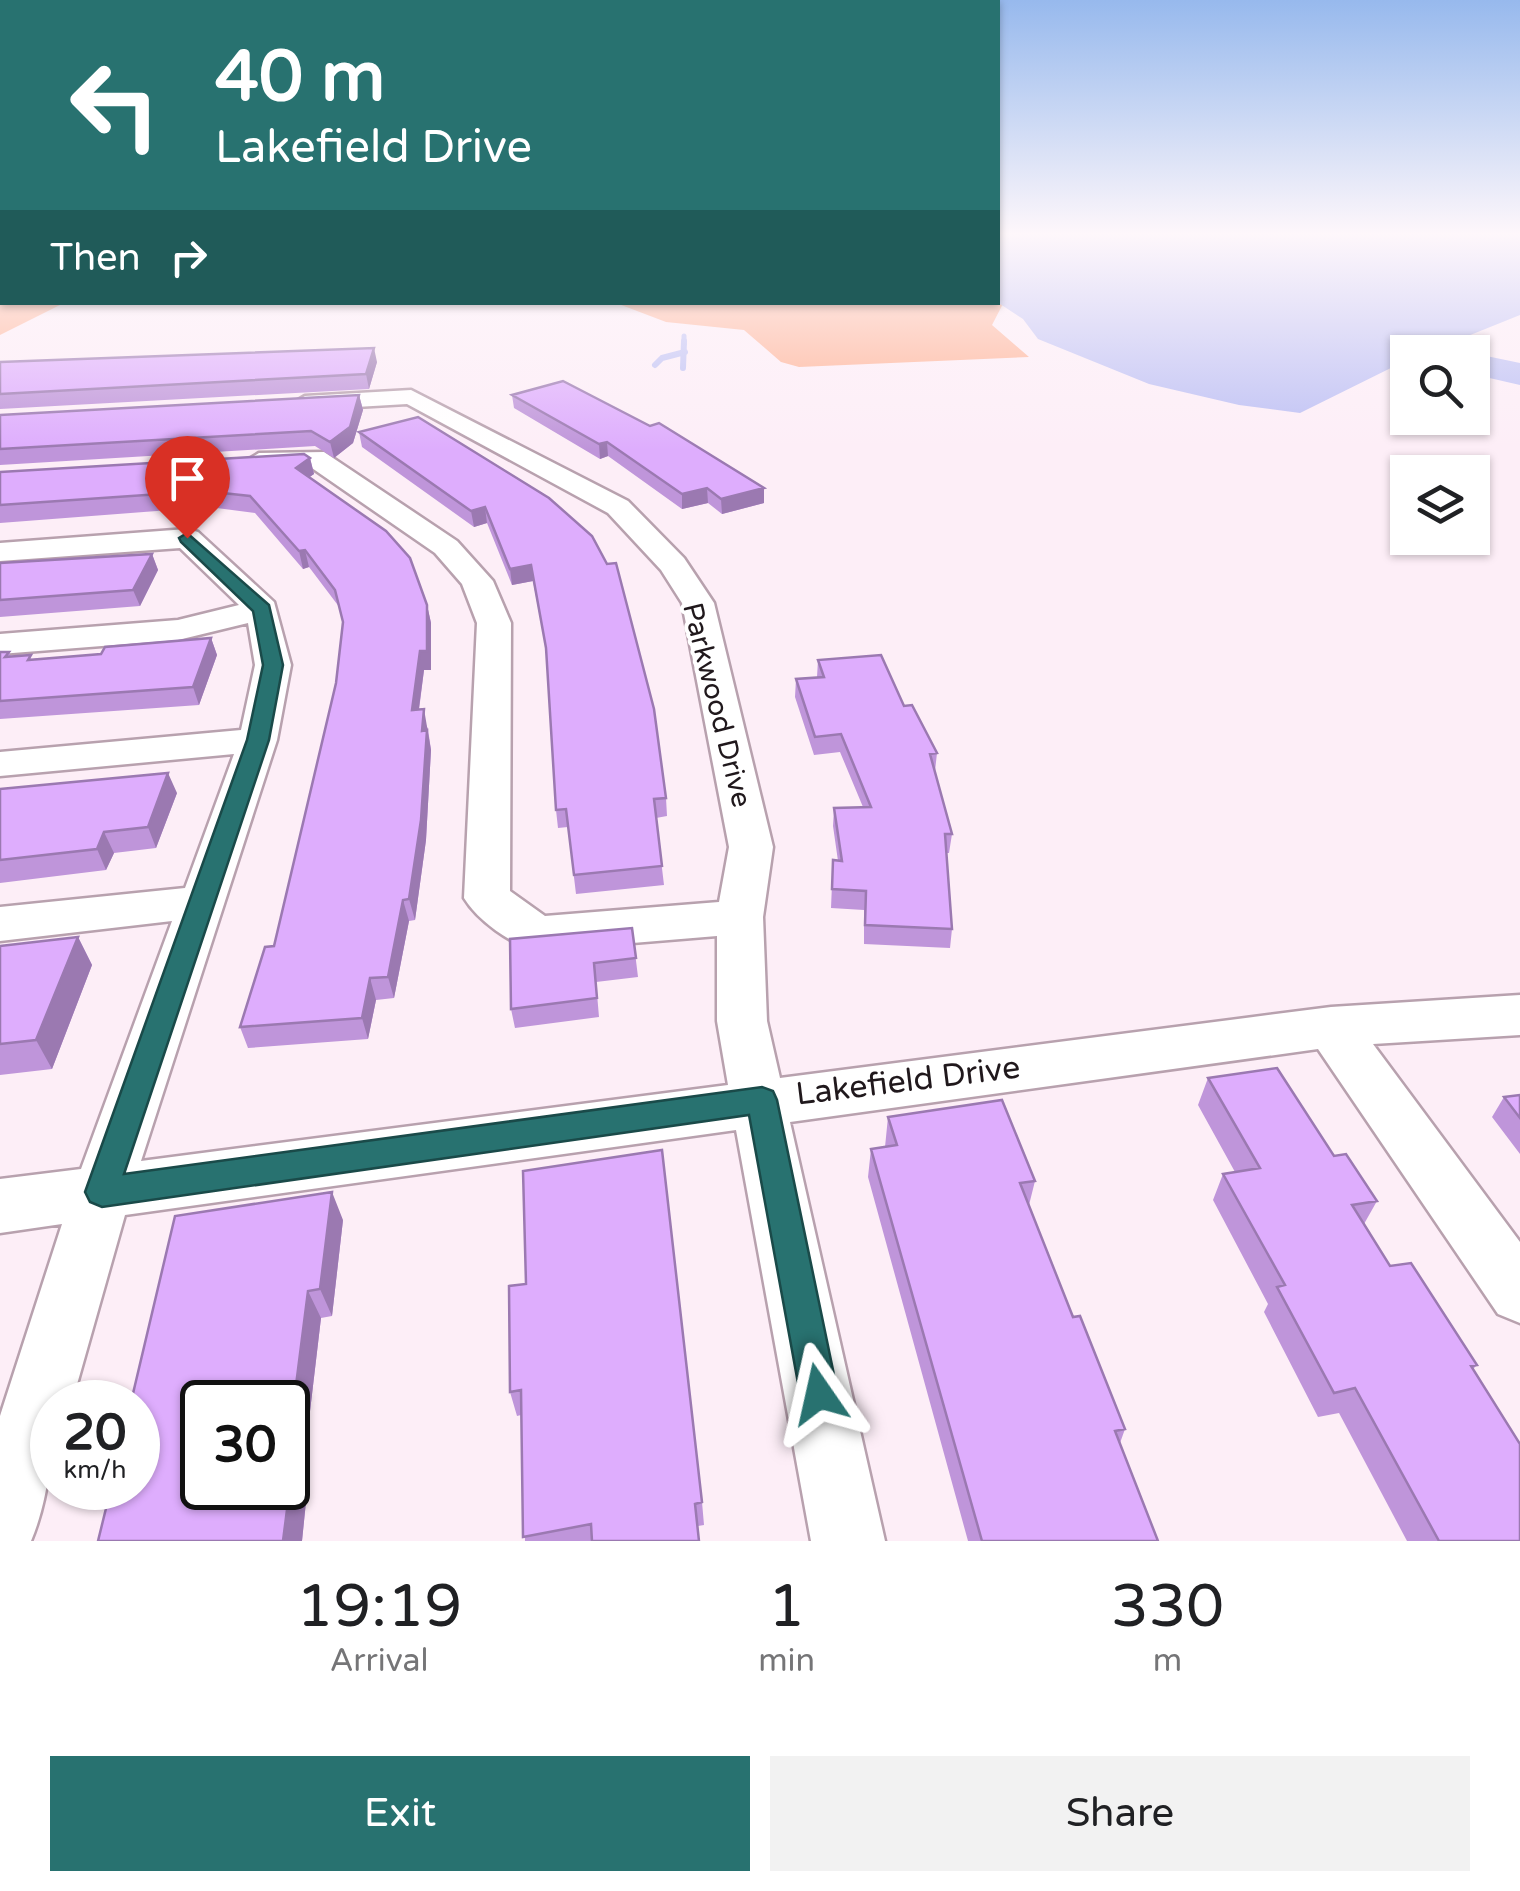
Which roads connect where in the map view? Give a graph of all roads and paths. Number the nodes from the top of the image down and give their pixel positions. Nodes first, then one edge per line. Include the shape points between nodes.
1 (274, 405) edge
2 (217, 464) edge
3 (0, 552) edge
4 (262, 609) junction
5 (0, 644) edge
6 (258, 740) junction
7 (0, 764) edge
8 (200, 902) junction
9 (740, 917) junction
10 (0, 924) edge
11 (1520, 1015) edge
12 (1331, 1027) junction
13 (762, 1100) junction
14 (102, 1192) junction
15 (0, 1206) edge
16 (1520, 1294) edge
17 (0, 1528) edge
18 (848, 1541) edge

1 - 9 street, Parkwood Drive via 411,397 618,507 674,564 698,603 752,847
2 - 9 street via 315,458 446,547 477,581 494,623 487,898 536,934
3 - 4 street via 187,538
4 - 5 street via 178,630
4 - 6 street via 273,665
6 - 7 street
6 - 8 street
8 - 10 street
8 - 14 street
9 - 13 street, Parkwood Drive via 742,1020
11 - 12 street, Lakefield Drive
12 - 13 street, Lakefield Drive
12 - 16 street
13 - 14 street, Lakefield Drive
13 - 18 street, Parkwood Drive
14 - 15 street, Lakefield Drive
14 - 17 street

